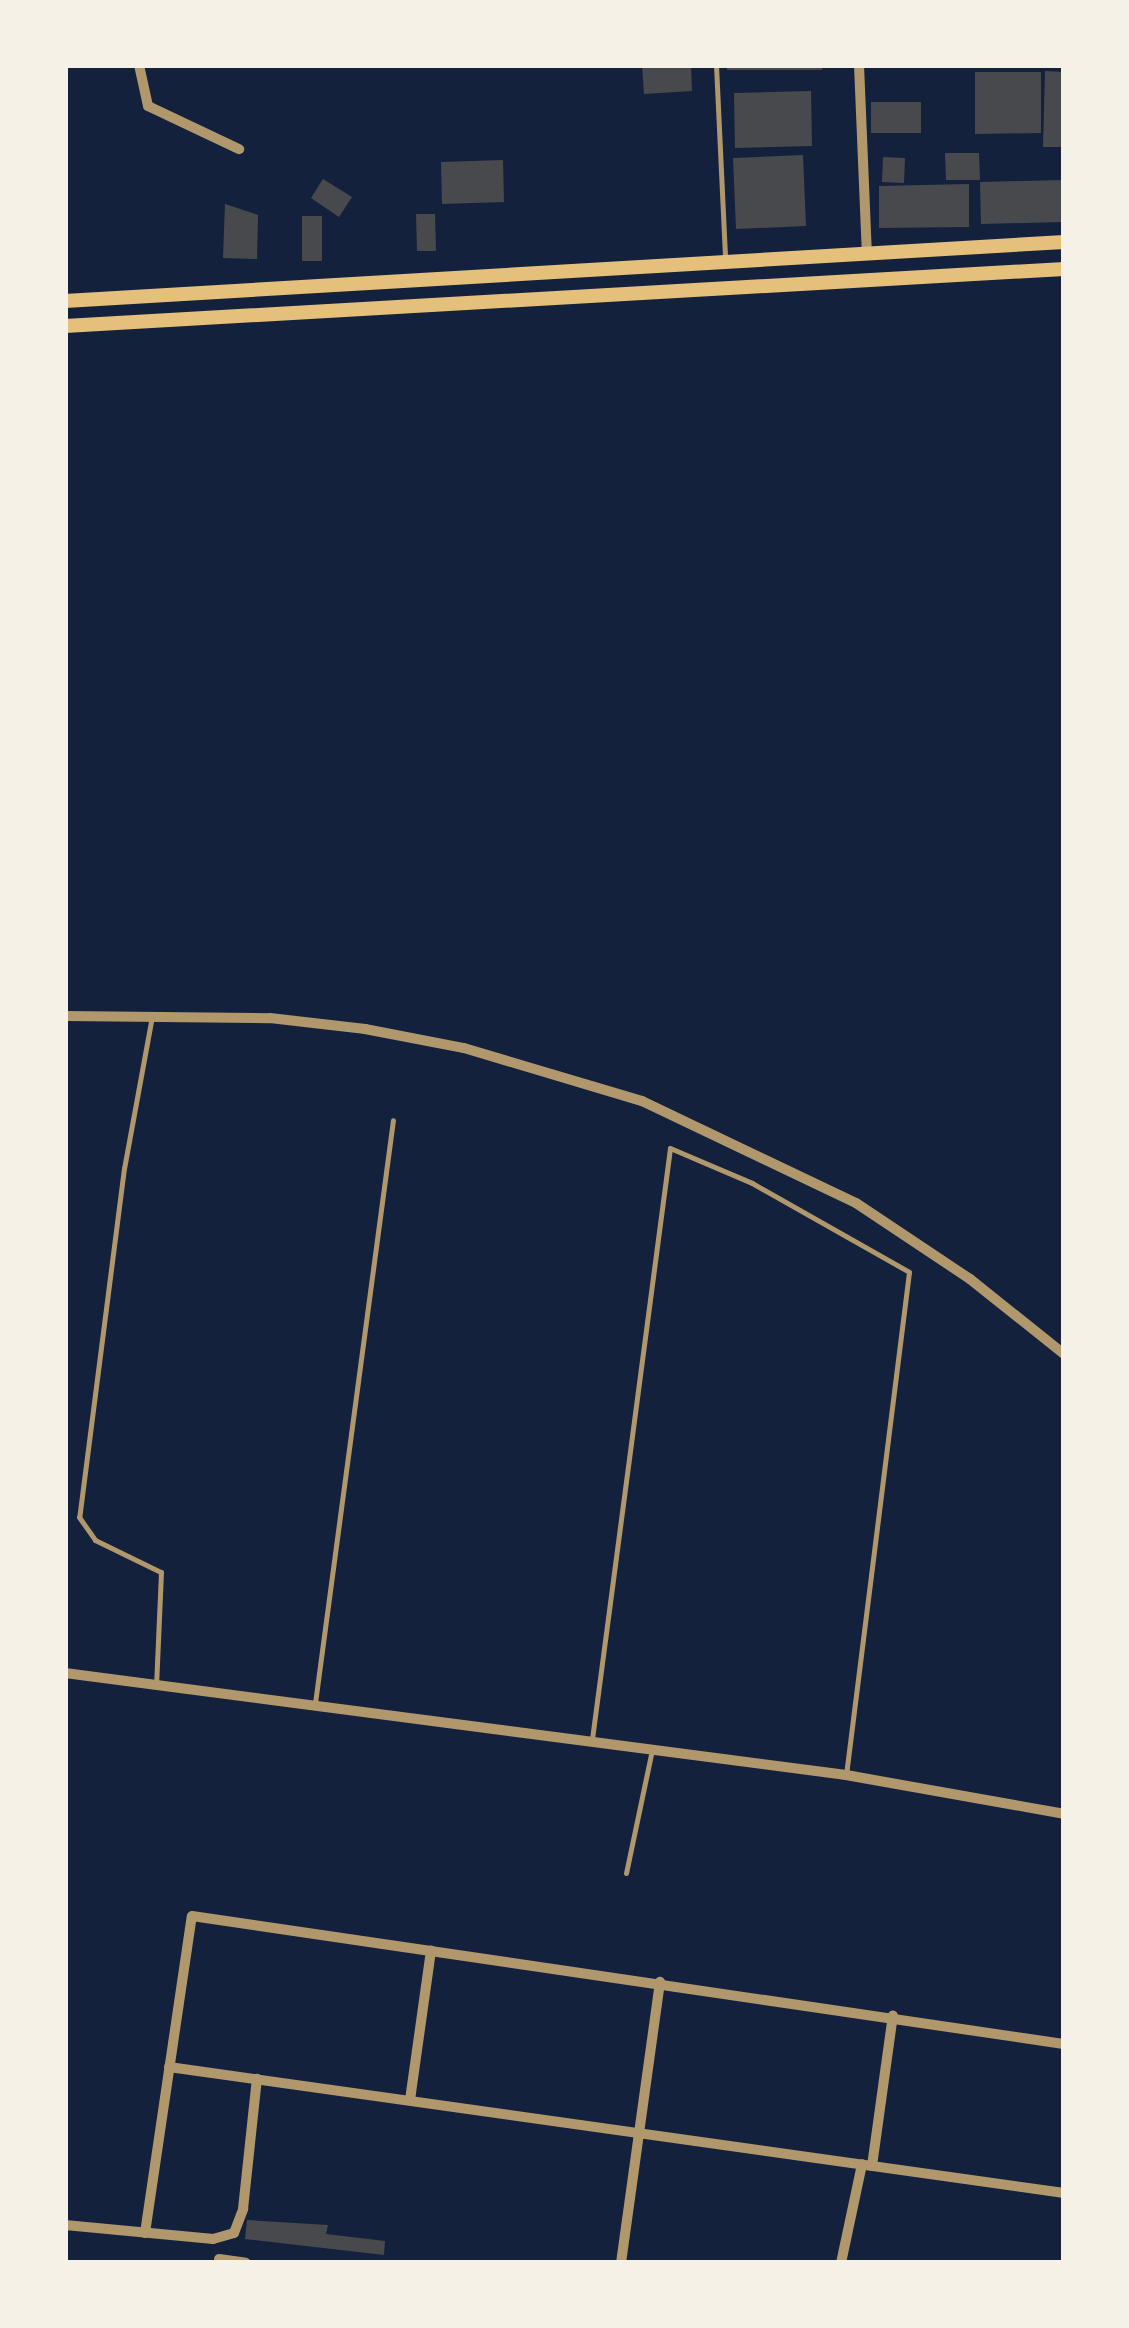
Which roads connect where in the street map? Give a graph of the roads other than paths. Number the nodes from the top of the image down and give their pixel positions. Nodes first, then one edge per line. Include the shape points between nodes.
1 (139, 65) edge
2 (716, 65) edge
3 (859, 65) edge
4 (239, 149) dead end
5 (1064, 242) edge
6 (867, 253) junction
7 (725, 262) junction
8 (1064, 270) edge
9 (65, 301) edge
10 (65, 326) edge
11 (152, 1014) junction
12 (65, 1016) edge
13 (394, 1120) dead end
14 (1064, 1354) edge
15 (65, 1672) edge
16 (156, 1685) junction
17 (314, 1706) junction
18 (592, 1742) junction
19 (652, 1750) junction
20 (846, 1776) junction
21 (1064, 1814) edge
22 (626, 1873) dead end
23 (431, 1950) junction
24 (660, 1982) junction
25 (893, 2015) junction
26 (1064, 2044) edge
27 (169, 2067) junction
28 (258, 2079) junction
29 (410, 2100) junction
30 (638, 2131) junction
31 (867, 2165) junction
32 (1064, 2193) edge
33 (65, 2225) edge
34 (145, 2233) junction
35 (219, 2259) dead end
36 (246, 2263) edge
37 (621, 2263) edge
38 (841, 2263) edge

1 - 4 street via 148,106
2 - 7 lane
3 - 6 street
5 - 6 main road
6 - 7 main road
7 - 9 main road
8 - 10 main road
11 - 12 street
11 - 14 street via 365,1030 464,1048 642,1101 856,1203
11 - 16 lane via 124,1168 79,1517 95,1540 162,1572
13 - 17 lane
15 - 16 street
16 - 17 street
17 - 18 street
18 - 19 street
18 - 20 lane via 670,1148 752,1182 909,1272
19 - 20 street
19 - 22 lane
20 - 21 street
23 - 24 street
23 - 27 street via 192,1916
23 - 29 street
24 - 25 street
24 - 30 street
25 - 26 street
25 - 31 street
27 - 28 street
27 - 34 street
28 - 29 street
28 - 34 street via 243,2209 234,2233
29 - 30 street
30 - 31 street
30 - 37 street
31 - 32 street
31 - 38 street
33 - 34 street
35 - 36 street

